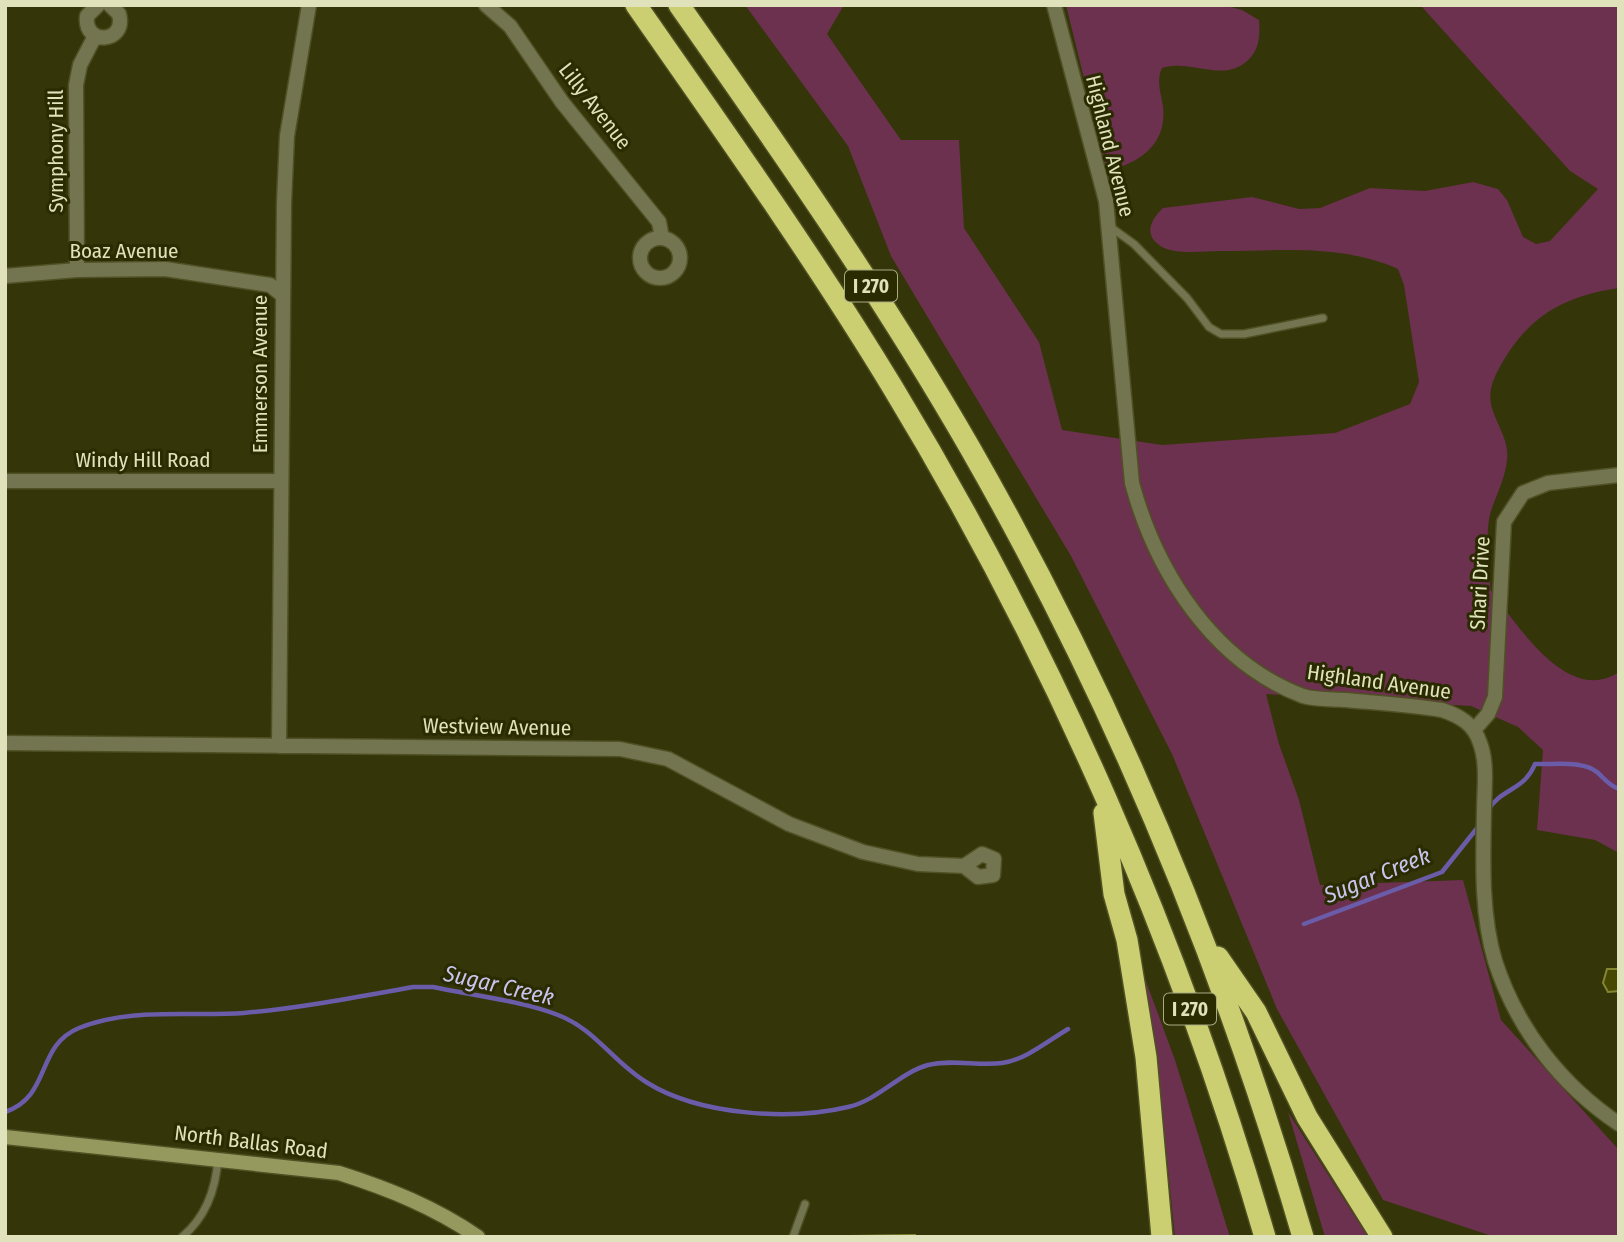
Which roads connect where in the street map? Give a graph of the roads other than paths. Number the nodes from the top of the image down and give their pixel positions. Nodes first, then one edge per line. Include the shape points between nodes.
1 (98, 5) edge
2 (110, 5) edge
3 (309, 5) edge
4 (486, 5) edge
5 (636, 5) edge
6 (679, 5) edge
7 (1054, 5) edge
8 (95, 36) junction
9 (1108, 225) junction
10 (662, 238) dead end
11 (77, 270) junction
12 (5, 276) edge
13 (281, 294) junction
14 (1323, 318) dead end
15 (1619, 475) edge
16 (5, 481) edge
17 (281, 481) junction
18 (1474, 730) junction
19 (5, 743) edge
20 (279, 746) junction
21 (1100, 787) junction
22 (964, 866) dead end
23 (1198, 926) junction
24 (1619, 1125) edge
25 (5, 1138) edge
26 (218, 1158) junction
27 (805, 1205) dead end
28 (182, 1237) edge
29 (478, 1237) edge
30 (793, 1237) edge
31 (1162, 1237) edge
32 (1265, 1237) edge
33 (1303, 1237) edge
34 (1382, 1237) edge

1 - 8 street, Symphony Hill via 86,21
2 - 8 street via 119,14 119,30 105,39
3 - 13 street, Emmerson Avenue via 287,136
4 - 10 street, Lilly Avenue via 510,26 562,102 659,222
5 - 21 highway, I 270 via 812,259 898,396 1002,582
6 - 23 highway, I 270 via 852,256 977,460 1109,718
7 - 9 street, Highland Avenue via 1106,201
8 - 11 street, Symphony Hill via 80,65 76,85
9 - 14 lane via 1134,244 1209,327 1221,334 1244,334
9 - 18 street, Highland Avenue via 1132,483 1159,561 1193,613 1254,671 1306,697 1442,709 1460,716
11 - 12 street, Boaz Avenue
11 - 13 street, Boaz Avenue via 166,269 270,285
13 - 17 street, Emmerson Avenue
15 - 18 street, Shari Drive via 1548,482 1523,493 1504,522 1494,698
16 - 17 street, Windy Hill Road
17 - 20 street, Emmerson Avenue
18 - 24 street via 1483,752 1484,888 1496,963 1534,1043 1571,1087
19 - 20 street, Westview Avenue
20 - 22 street, Westview Avenue via 620,749 668,759 789,824 863,852 918,864
21 - 31 highway via 1114,894 1127,940 1146,1058
21 - 32 highway, I 270 via 1185,994
23 - 33 highway, I 270 via 1242,1044
23 - 34 highway via 1256,1013 1301,1105
25 - 26 main road, North Ballas Road
26 - 28 lane via 217,1180 209,1199
26 - 29 main road, North Ballas Road via 339,1173 443,1213
27 - 30 lane

